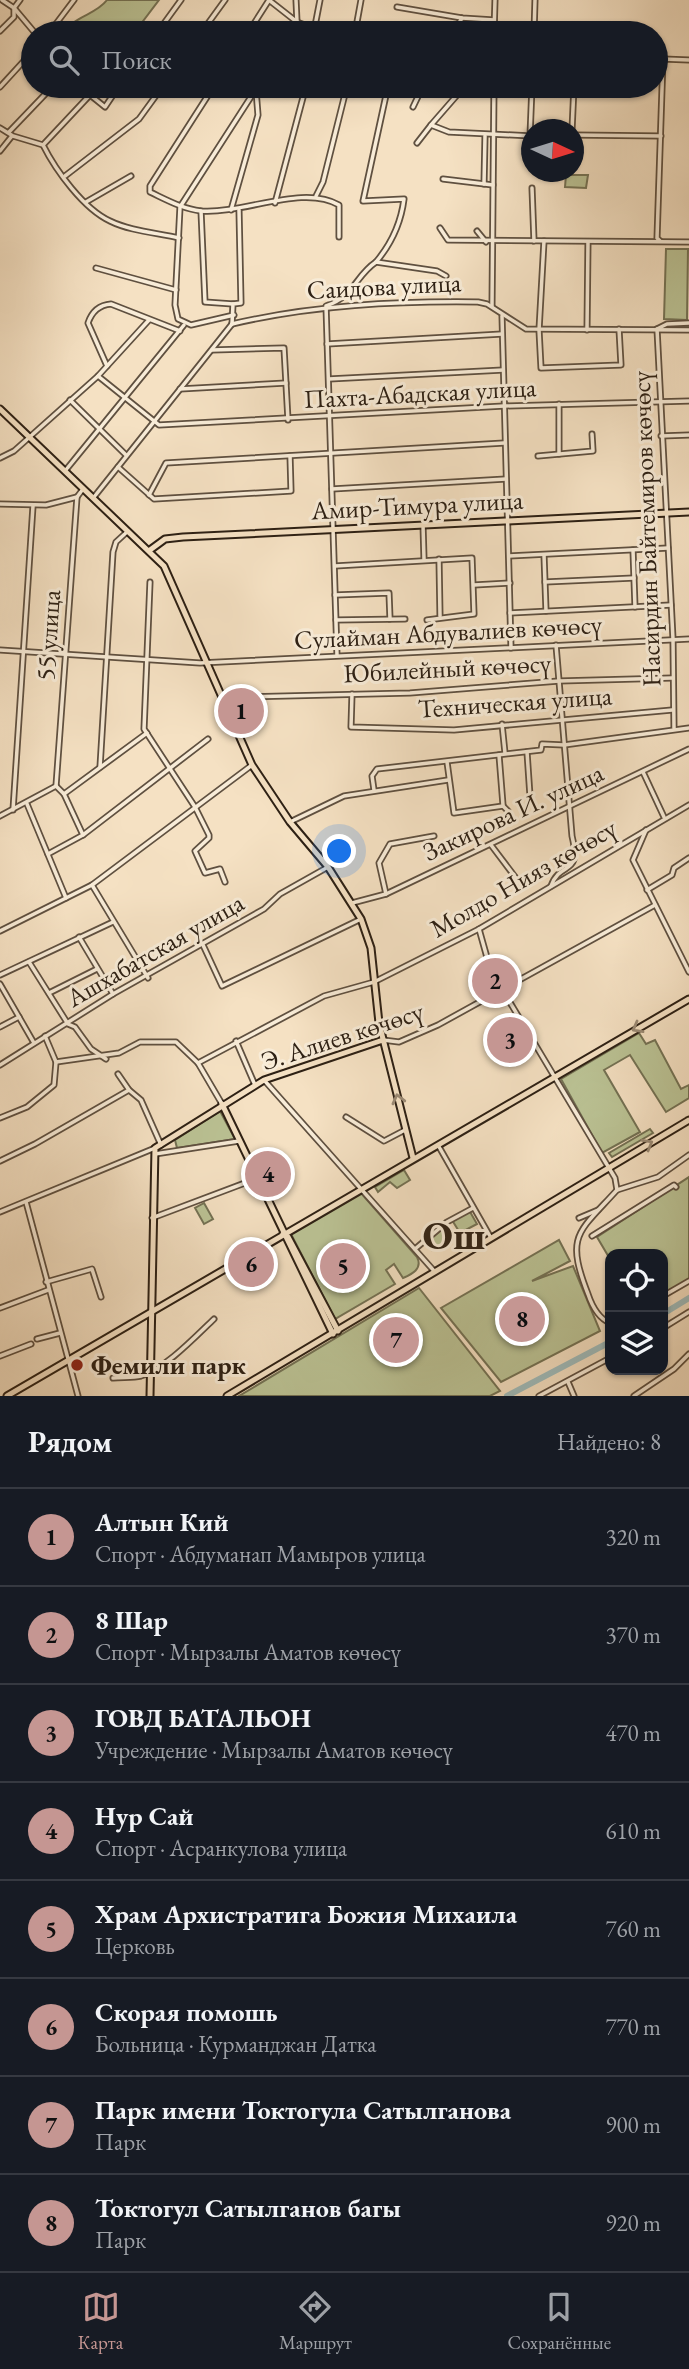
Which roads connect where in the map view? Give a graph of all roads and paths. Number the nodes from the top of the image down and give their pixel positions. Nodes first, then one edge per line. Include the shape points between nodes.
1 (2, 0) edge
2 (20, 0) edge
3 (74, 0) edge
4 (181, 0) edge
5 (225, 0) edge
6 (269, 0) edge
7 (296, 0) edge
8 (320, 0) edge
9 (361, 0) edge
10 (495, 0) edge
11 (535, 0) edge
12 (397, 7) dead end
13 (14, 8) junction
14 (462, 18) junction
15 (494, 20) joint
16 (25, 21) edge
17 (58, 21) edge
18 (166, 21) edge
19 (210, 21) edge
20 (256, 21) edge
21 (296, 21) edge
22 (297, 21) edge
23 (316, 21) edge
24 (357, 21) edge
25 (460, 21) edge
26 (534, 21) edge
27 (0, 31) edge
28 (668, 59) edge
29 (689, 60) edge
30 (21, 64) edge
31 (0, 87) edge
32 (42, 98) edge
33 (87, 98) edge
34 (92, 98) edge
35 (111, 98) edge
36 (154, 98) edge
37 (206, 98) edge
38 (250, 98) edge
39 (257, 98) edge
40 (303, 98) edge
41 (344, 98) edge
42 (385, 98) edge
43 (418, 98) edge
44 (455, 98) edge
45 (494, 98) edge
46 (532, 98) edge
47 (573, 98) edge
48 (662, 98) edge
49 (413, 107) dead end
50 (531, 119) edge
51 (572, 119) edge
52 (431, 125) junction
53 (0, 128) edge
54 (11, 134) junction
55 (584, 135) edge
56 (485, 136) junction
57 (493, 136) junction
58 (521, 136) edge
59 (661, 136) junction
60 (417, 143) dead end
61 (43, 145) junction
62 (0, 151) edge
63 (65, 176) junction
64 (131, 176) dead end
65 (443, 179) dead end
66 (484, 184) junction
67 (493, 185) junction
68 (532, 188) dead end
69 (316, 196) junction
70 (86, 202) junction
71 (275, 204) junction
72 (180, 207) junction
73 (230, 210) junction
74 (239, 210) junction
75 (201, 211) junction
76 (440, 228) dead end
77 (477, 231) dead end
78 (339, 237) dead end
79 (179, 238) junction
80 (544, 240) junction
81 (534, 241) junction
82 (486, 242) junction
83 (587, 242) junction
84 (661, 242) junction
85 (689, 242) edge
86 (492, 243) junction
87 (376, 262) junction
88 (96, 268) dead end
89 (446, 276) dead end
90 (176, 290) junction
91 (233, 304) junction
92 (326, 306) junction
93 (492, 306) junction
94 (233, 315) junction
95 (502, 316) junction
96 (149, 320) junction
97 (689, 323) edge
98 (232, 324) junction
99 (184, 325) junction
100 (620, 329) junction
101 (657, 329) junction
102 (539, 330) junction
103 (587, 330) junction
104 (689, 330) edge
105 (180, 331) junction
106 (502, 334) junction
107 (327, 344) junction
108 (212, 350) junction
109 (107, 366) junction
110 (503, 370) junction
111 (98, 376) junction
112 (330, 379) junction
113 (286, 383) junction
114 (180, 389) junction
115 (125, 398) junction
116 (70, 400) junction
117 (689, 401) edge
118 (659, 402) junction
119 (559, 404) junction
120 (504, 406) junction
121 (0, 410) edge
122 (331, 416) junction
123 (155, 420) junction
124 (288, 420) junction
125 (99, 430) junction
126 (592, 434) dead end
127 (689, 435) edge
128 (661, 436) junction
129 (28, 437) junction
130 (504, 443) junction
131 (331, 453) junction
132 (559, 454) junction
133 (126, 455) junction
134 (290, 456) junction
135 (538, 456) dead end
136 (0, 458) edge
137 (118, 467) junction
138 (65, 471) junction
139 (506, 479) junction
140 (83, 489) junction
141 (332, 489) junction
142 (149, 495) junction
143 (94, 496) junction
144 (77, 497) junction
145 (0, 504) edge
146 (33, 506) junction
147 (689, 512) edge
148 (665, 513) junction
149 (508, 519) junction
150 (423, 523) junction
151 (333, 527) junction
152 (129, 529) junction
153 (669, 548) junction
154 (150, 550) junction
155 (633, 550) junction
156 (544, 555) junction
157 (509, 556) junction
158 (424, 559) junction
159 (439, 559) junction
160 (335, 566) junction
161 (634, 578) junction
162 (150, 582) dead end
163 (545, 582) junction
164 (510, 583) junction
165 (474, 585) junction
166 (335, 595) junction
167 (671, 605) junction
168 (635, 607) junction
169 (546, 611) junction
170 (510, 613) junction
171 (440, 616) junction
172 (390, 619) junction
173 (405, 619) dead end
174 (336, 620) junction
175 (427, 620) dead end
176 (673, 639) junction
177 (689, 639) edge
178 (556, 645) junction
179 (511, 648) junction
180 (0, 650) edge
181 (23, 652) junction
182 (67, 655) junction
183 (337, 655) junction
184 (107, 658) junction
185 (146, 661) junction
186 (208, 662) junction
187 (672, 678) junction
188 (559, 681) junction
189 (352, 693) junction
190 (224, 701) junction
191 (672, 710) junction
192 (561, 718) junction
193 (502, 724) junction
194 (689, 728) edge
195 (674, 729) junction
196 (146, 733) junction
197 (208, 739) dead end
198 (564, 745) junction
199 (689, 749) edge
200 (527, 752) junction
201 (502, 754) junction
202 (447, 762) junction
203 (253, 765) junction
204 (100, 767) junction
205 (170, 768) junction
206 (643, 772) junction
207 (448, 780) junction
208 (56, 786) junction
209 (374, 790) junction
210 (64, 794) junction
211 (530, 796) dead end
212 (27, 804) junction
213 (689, 805) edge
214 (503, 806) junction
215 (569, 806) junction
216 (195, 807) junction
217 (13, 810) junction
218 (508, 811) dead end
219 (0, 816) edge
220 (664, 817) junction
221 (290, 822) junction
222 (646, 829) junction
223 (83, 835) junction
224 (434, 836) dead end
225 (491, 845) junction
226 (48, 854) junction
227 (689, 858) edge
228 (328, 867) junction
229 (225, 882) dead end
230 (519, 882) dead end
231 (92, 885) junction
232 (551, 886) junction
233 (647, 890) junction
234 (386, 894) junction
235 (66, 898) junction
236 (352, 903) junction
237 (655, 905) junction
238 (361, 919) junction
239 (113, 922) junction
240 (479, 929) junction
241 (0, 931) edge
242 (79, 937) junction
243 (203, 945) junction
244 (29, 962) junction
245 (97, 969) junction
246 (689, 972) edge
247 (0, 975) edge
248 (148, 978) junction
249 (374, 982) junction
250 (0, 984) edge
251 (502, 989) junction
252 (49, 993) junction
253 (113, 994) junction
254 (689, 999) edge
255 (19, 1017) junction
256 (68, 1024) junction
257 (0, 1027) edge
258 (45, 1036) junction
259 (383, 1040) junction
260 (236, 1041) junction
261 (34, 1044) junction
262 (100, 1054) junction
263 (106, 1059) dead end
264 (56, 1062) junction
265 (198, 1063) junction
266 (0, 1065) edge
267 (118, 1074) dead end
268 (552, 1076) junction
269 (264, 1080) junction
270 (255, 1085) junction
271 (129, 1090) junction
272 (222, 1104) junction
273 (345, 1117) dead end
274 (0, 1118) edge
275 (689, 1120) edge
276 (405, 1130) junction
277 (239, 1141) junction
278 (437, 1143) junction
279 (156, 1149) junction
280 (689, 1155) edge
281 (413, 1158) junction
282 (0, 1161) edge
283 (606, 1168) junction
284 (258, 1178) junction
285 (676, 1187) dead end
286 (361, 1189) junction
287 (617, 1190) junction
288 (26, 1202) junction
289 (474, 1208) junction
290 (600, 1209) junction
291 (0, 1212) edge
292 (579, 1218) dead end
293 (152, 1219) junction
294 (283, 1234) junction
295 (592, 1236) dead end
296 (491, 1238) junction
297 (415, 1250) junction
298 (435, 1272) junction
299 (689, 1281) edge
300 (46, 1282) junction
301 (48, 1290) junction
302 (668, 1293) edge
303 (101, 1297) dead end
304 (0, 1307) edge
305 (150, 1312) junction
306 (689, 1312) edge
307 (214, 1319) dead end
308 (605, 1320) edge
309 (668, 1325) edge
310 (335, 1332) junction
311 (60, 1333) junction
312 (37, 1339) dead end
313 (32, 1344) dead end
314 (689, 1354) edge
315 (0, 1356) edge
316 (67, 1360) junction
317 (605, 1361) edge
318 (149, 1371) junction
319 (114, 1378) dead end
320 (568, 1382) junction
321 (10, 1395) edge
322 (78, 1396) edge
323 (150, 1396) edge
324 (227, 1396) edge
325 (539, 1396) edge
326 (574, 1396) edge
327 (634, 1396) edge

1 - 13 street
2 - 13 street
3 - 17 street
4 - 18 street
5 - 19 street
6 - 20 street
6 - 21 street
7 - 22 street
8 - 23 street
9 - 24 street
10 - 15 street
11 - 26 street
12 - 14 street
13 - 16 street
13 - 27 street via 15,17
14 - 15 street
14 - 25 street
28 - 29 street
30 - 31 street
32 - 54 street
33 - 61 street
34 - 35 street via 104,107
36 - 63 street via 138,119
37 - 72 street via 150,186 150,192
38 - 72 street
39 - 73 street via 258,115
40 - 71 street
41 - 69 street
42 - 87 street via 363,201 404,199 400,222
43 - 49 street
44 - 52 street
45 - 57 street
46 - 50 street
47 - 51 street
48 - 59 street
52 - 56 street
52 - 60 street
53 - 54 street
54 - 61 street
54 - 62 street
55 - 59 street
56 - 57 street
56 - 66 street
57 - 58 street
57 - 67 street
59 - 84 street via 657,238
61 - 63 street
63 - 70 street
64 - 70 street
65 - 66 street
66 - 67 street
67 - 86 street
68 - 81 street
69 - 71 street
69 - 78 street via 339,205
70 - 79 street via 110,221
71 - 74 street
72 - 75 street
72 - 79 street
73 - 74 street
73 - 75 street
74 - 91 street via 242,303
75 - 91 street via 205,302
76 - 82 street via 448,240
77 - 82 street
79 - 90 street
80 - 81 street
80 - 83 street
80 - 102 street
81 - 86 street
82 - 86 street
83 - 84 street
83 - 103 street
84 - 85 street
86 - 93 street
87 - 89 street
87 - 92 street via 347,296
88 - 90 street
90 - 99 street via 178,319
91 - 94 street
92 - 93 street, Саидова улица via 464,302
92 - 98 street, Саидова улица
92 - 107 street
93 - 95 street, Саидова улица
94 - 98 street
94 - 99 street
95 - 102 street, Саидова улица via 526,329
95 - 106 street
96 - 105 street
96 - 109 street
96 - 109 street via 111,304 91,314 88,323
97 - 101 street, Саидова улица
98 - 108 street
99 - 105 street
100 - 101 street, Саидова улица
100 - 102 street via 621,365 541,368
100 - 103 street, Саидова улица
101 - 104 street, Саидова улица
101 - 118 street, Насирдин Байтемиров көчөсү
102 - 103 street, Саидова улица
105 - 115 street
106 - 107 street
106 - 110 street
107 - 112 street
108 - 113 street via 284,348
108 - 114 street
109 - 111 street
110 - 112 street
110 - 120 street
111 - 115 street
111 - 116 street
112 - 122 street
113 - 114 street
113 - 124 street
114 - 123 street
115 - 123 street
115 - 125 street
116 - 125 street
116 - 129 street
117 - 118 street, Пахта-Абадская улица
118 - 119 street, Пахта-Абадская улица
118 - 128 street, Насирдин Байтемиров көчөсү
119 - 120 street, Пахта-Абадская улица
119 - 132 street
120 - 122 street, Пахта-Абадская улица
120 - 130 street
121 - 129 main road
122 - 124 street, Пахта-Абадская улица
122 - 131 street
123 - 124 street, Пахта-Абадская улица via 159,425
123 - 133 street
125 - 133 street
125 - 138 street
126 - 132 street via 593,451
127 - 128 street
128 - 148 street, Насирдин Байтемиров көчөсү
129 - 136 street
129 - 138 main road
130 - 131 street
130 - 139 street
131 - 134 street
131 - 141 street
132 - 135 street
133 - 137 street
134 - 142 street via 166,463
134 - 142 street via 291,491 154,499
137 - 142 street
137 - 143 street
138 - 140 main road
139 - 141 street
139 - 149 street
140 - 143 main road
140 - 144 street
141 - 151 street
143 - 152 main road
144 - 146 street
144 - 182 street, 55 улица
145 - 146 street
146 - 181 street
147 - 148 main road, Амир-Тимура улица
148 - 149 main road, Амир-Тимура улица
148 - 153 street, Насирдин Байтемиров көчөсү
149 - 150 main road, Амир-Тимура улица
149 - 157 street
150 - 151 main road, Амир-Тимура улица
150 - 158 street
151 - 154 main road, Амир-Тимура улица via 165,539
151 - 160 street
152 - 154 main road
152 - 184 street via 116,541 113,552
153 - 155 street
153 - 167 street, Насирдин Байтемиров көчөсү
154 - 186 main road via 170,576
155 - 156 street
155 - 161 street
156 - 157 street
156 - 163 street
157 - 164 street
158 - 159 street
158 - 160 street
159 - 165 street via 472,558
159 - 171 street
160 - 166 street
161 - 163 street
161 - 168 street
162 - 185 street
163 - 169 street
164 - 165 street
164 - 170 street
165 - 171 street via 474,614
166 - 172 street via 389,593
166 - 174 street
167 - 168 street
167 - 176 street, Насирдин Байтемиров көчөсү
168 - 169 street
169 - 170 street
170 - 179 street
171 - 175 street
172 - 173 street
172 - 174 street
174 - 183 street
176 - 177 street, Сулайман Абдувалиев көчөсү
176 - 178 street, Сулайман Абдувалиев көчөсү
176 - 187 street, Насирдин Байтемиров көчөсү
178 - 179 street, Сулайман Абдувалиев көчөсү
178 - 188 street
179 - 183 street, Сулайман Абдувалиев көчөсү
180 - 181 street, Сулайман Абдувалиев көчөсү
181 - 182 street, Сулайман Абдувалиев көчөсү
181 - 217 street
182 - 184 street, Сулайман Абдувалиев көчөсү
182 - 208 street, 55 улица
183 - 186 street, Сулайман Абдувалиев көчөсү
184 - 185 street, Сулайман Абдувалиев көчөсү
184 - 204 street
185 - 186 street, Сулайман Абдувалиев көчөсү
185 - 196 street
186 - 190 main road
187 - 188 street, Юбилейный көчөсү
187 - 191 street, Насирдин Байтемиров көчөсү
188 - 189 street, Юбилейный көчөсү
188 - 192 street
189 - 190 street, Юбилейный көчөсү
189 - 193 street, Техническая улица via 351,726 454,730
190 - 203 main road
191 - 192 street, Техническая улица
191 - 195 street, Насирдин Байтемиров көчөсү
192 - 193 street, Техническая улица
192 - 198 street
193 - 201 street
194 - 195 street
195 - 198 street
196 - 204 street
196 - 205 street
197 - 205 street
198 - 200 street via 542,744 541,750
198 - 215 street
199 - 206 street, Закирова И. улица
200 - 201 street
200 - 211 street
201 - 202 street
201 - 214 street
202 - 207 street
202 - 209 street via 377,769 372,776
203 - 216 street
203 - 221 main road
204 - 210 street
205 - 216 street
205 - 223 street
206 - 215 street, Закирова И. улица
206 - 220 street
207 - 209 street
207 - 214 street via 454,813
208 - 210 street
208 - 212 street
209 - 221 street via 344,796
210 - 223 street
212 - 217 street
212 - 226 street
213 - 220 street, Молдо Нияз көчөсү
214 - 218 street
215 - 225 street, Закирова И. улица
215 - 232 street via 577,855
216 - 229 street via 210,837 195,851 197,857 204,872 218,868
216 - 231 street
217 - 219 street
220 - 222 street, Молдо Нияз көчөсү
221 - 228 main road
222 - 232 street, Молдо Нияз көчөсү
222 - 233 street via 633,860
223 - 226 street
224 - 234 street via 390,844 380,863
225 - 230 street
225 - 234 street, Закирова И. улица
226 - 235 street
227 - 233 street
228 - 236 main road
228 - 243 street, Ашхабатская улица
231 - 235 street
231 - 239 street
232 - 240 street, Молдо Нияз көчөсү
233 - 237 street
234 - 236 street, Закирова И. улица
235 - 241 street
236 - 238 main road
237 - 246 street
237 - 251 street, Э. Алиев көчөсү
238 - 243 street via 222,986
238 - 249 main road via 371,948
239 - 242 street
239 - 248 street
240 - 249 street, Молдо Нияз көчөсү
240 - 251 street
242 - 244 street
242 - 245 street
243 - 248 street, Ашхабатская улица
244 - 247 street
244 - 252 street
245 - 252 street
245 - 253 street
248 - 253 street, Ашхабатская улица
249 - 259 main road
249 - 260 street, Молдо Нияз көчөсү via 324,996
250 - 255 street
251 - 259 street, Э. Алиев көчөсү via 405,1041
251 - 268 street
252 - 256 street
253 - 256 street, Ашхабатская улица
254 -> 268 main road
255 - 257 street
255 - 261 street
256 - 258 street, Ашхабатская улица
256 - 262 street
258 - 261 street, Ашхабатская улица
258 - 264 street
259 - 269 main road, Э. Алиев көчөсү
276 -> 259 main road
260 - 265 street, Молдо Нияз көчөсү
260 - 270 street
261 - 266 street, Ашхабатская улица
262 - 263 street
262 - 264 street via 93,1059
262 - 265 street via 165,1040 176,1042
264 - 274 street via 54,1085 27,1107
265 - 272 street
267 - 271 street
268 - 278 main road
268 - 283 street
269 - 270 main road, Э. Алиев көчөсү
269 - 286 street
270 - 272 main road, Э. Алиев көчөсү
271 - 279 street via 141,1100
271 - 282 street
272 - 277 main road
272 - 279 main road, Э. Алиев көчөсү
273 - 276 street via 384,1141
283 -> 275 main road
276 - 281 main road
277 - 279 street
277 - 284 main road
278 - 281 main road
278 - 289 street
279 - 288 street, Э. Алиев көчөсү
279 - 293 main road
280 - 287 street via 658,1177
281 - 286 main road
283 - 287 street via 615,1178
283 - 296 main road
284 - 293 street
284 - 294 main road
285 - 295 street
286 - 294 main road
286 - 297 street
287 - 290 street
288 - 291 street, Э. Алиев көчөсү
288 - 300 street
289 - 296 street
289 - 297 street via 447,1222
290 - 292 street
290 - 308 street via 580,1232 575,1255 590,1300
293 - 305 main road
294 - 305 main road
294 - 310 main road
296 - 298 main road
297 - 298 street
298 - 310 main road
299 - 302 street
300 - 301 street
300 - 303 street via 92,1269
301 - 304 street
301 - 311 street
305 - 316 main road
305 - 318 main road
306 - 309 street
307 - 318 street
310 - 324 main road
311 - 312 street
311 - 316 street
313 - 315 street
314 - 327 street
316 - 321 main road
316 - 322 street
317 - 320 street
318 - 319 street
318 - 323 main road
320 - 325 street
320 - 326 street

